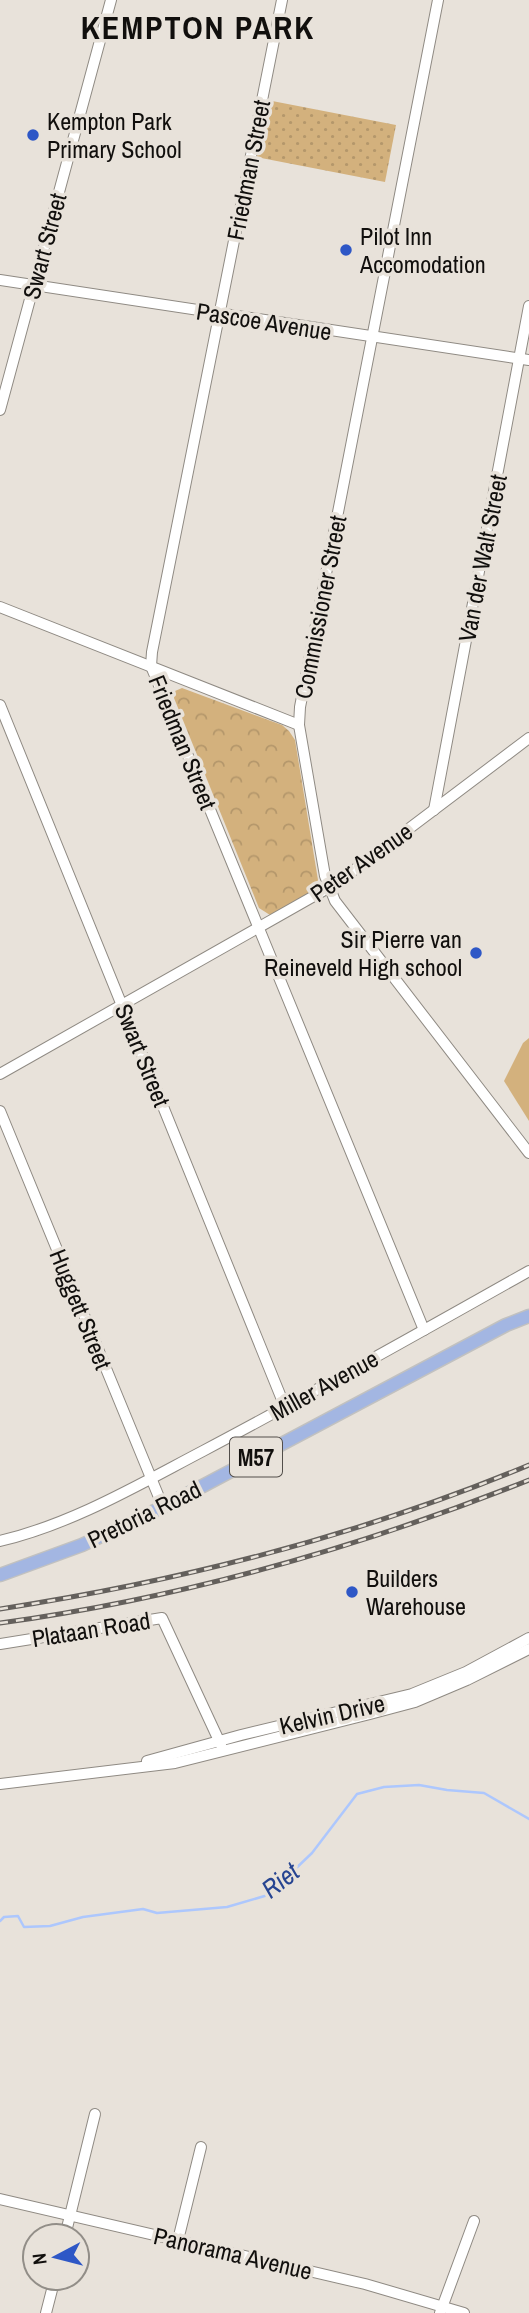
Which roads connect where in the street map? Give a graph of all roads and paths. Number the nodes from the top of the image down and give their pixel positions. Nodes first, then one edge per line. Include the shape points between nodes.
1 (111, 0) edge
2 (282, 0) edge
3 (438, 0) edge
4 (0, 280) edge
5 (33, 286) junction
6 (529, 306) edge
7 (219, 314) junction
8 (373, 337) junction
9 (525, 359) edge
10 (0, 410) edge
11 (0, 607) edge
12 (152, 666) junction
13 (0, 705) edge
14 (299, 725) junction
15 (529, 738) edge
16 (434, 810) junction
17 (328, 888) junction
18 (259, 928) junction
19 (122, 1004) junction
20 (0, 1074) edge
21 (0, 1111) edge
22 (529, 1153) edge
23 (529, 1271) edge
24 (529, 1308) edge
25 (529, 1316) edge
26 (506, 1325) junction
27 (424, 1330) junction
28 (285, 1407) junction
29 (150, 1479) junction
30 (163, 1507) junction
31 (0, 1529) edge
32 (2, 1541) edge
33 (0, 1575) edge
34 (529, 1638) edge
35 (0, 1644) edge
36 (529, 1649) edge
37 (221, 1745) junction
38 (0, 1784) edge
39 (94, 2115) dead end
40 (201, 2147) dead end
41 (0, 2199) edge
42 (70, 2216) junction
43 (474, 2221) dead end
44 (68, 2222) edge
45 (178, 2240) junction
46 (52, 2292) edge
47 (441, 2309) edge
48 (47, 2313) edge
49 (464, 2313) edge

1 - 5 street, Swart Street
2 - 7 street, Friedman Street
3 - 8 street, Commissioner Street
4 - 5 street, Pascoe Avenue
5 - 7 street, Pascoe Avenue
5 - 10 street, Swart Street
6 - 9 street, Van der Walt Street
7 - 8 street, Pascoe Avenue
7 - 12 street, Friedman Street
8 - 9 street, Pascoe Avenue
8 - 14 street, Commissioner Street
9 - 16 street, Van der Walt Street
11 - 12 street
12 - 14 street
12 - 18 street, Friedman Street
13 - 19 street, Swart Street
14 - 17 street, Commissioner Street
15 - 16 street, Peter Avenue
16 - 17 street, Peter Avenue
17 - 18 street, Peter Avenue
17 - 22 street, Commissioner Street
18 - 19 street, Peter Avenue
18 - 27 street, Friedman Street
19 - 20 street, Peter Avenue
19 - 28 street, Swart Street
21 - 29 street, Huggett Street
23 - 27 street, Miller Avenue / M57
24 - 26 main road, Pretoria Road / M57
25 - 26 main road, Pretoria Road / M57
26 - 30 main road, Pretoria Road / M57
27 - 28 street, Miller Avenue / M57
28 - 29 street, Miller Avenue / M57
29 - 30 street, Huggett Street
29 - 32 street, Miller Avenue / M57 via 52,1525
30 - 33 main road, Pretoria Road / M57 via 82,1545
31 - 32 street
34 - 37 street, Kelvin Drive via 412,1694
35 - 37 street, Plataan Road via 162,1618
36 - 37 street, Kelvin Drive via 415,1702
37 - 38 street, Kelvin Drive via 175,1763
39 - 42 street
40 - 45 street
41 - 42 street, Panorama Avenue
42 - 44 street
42 - 45 street, Panorama Avenue
43 - 47 street
45 - 47 street, Panorama Avenue via 365,2284
46 - 48 street
47 - 49 street, Panorama Avenue

